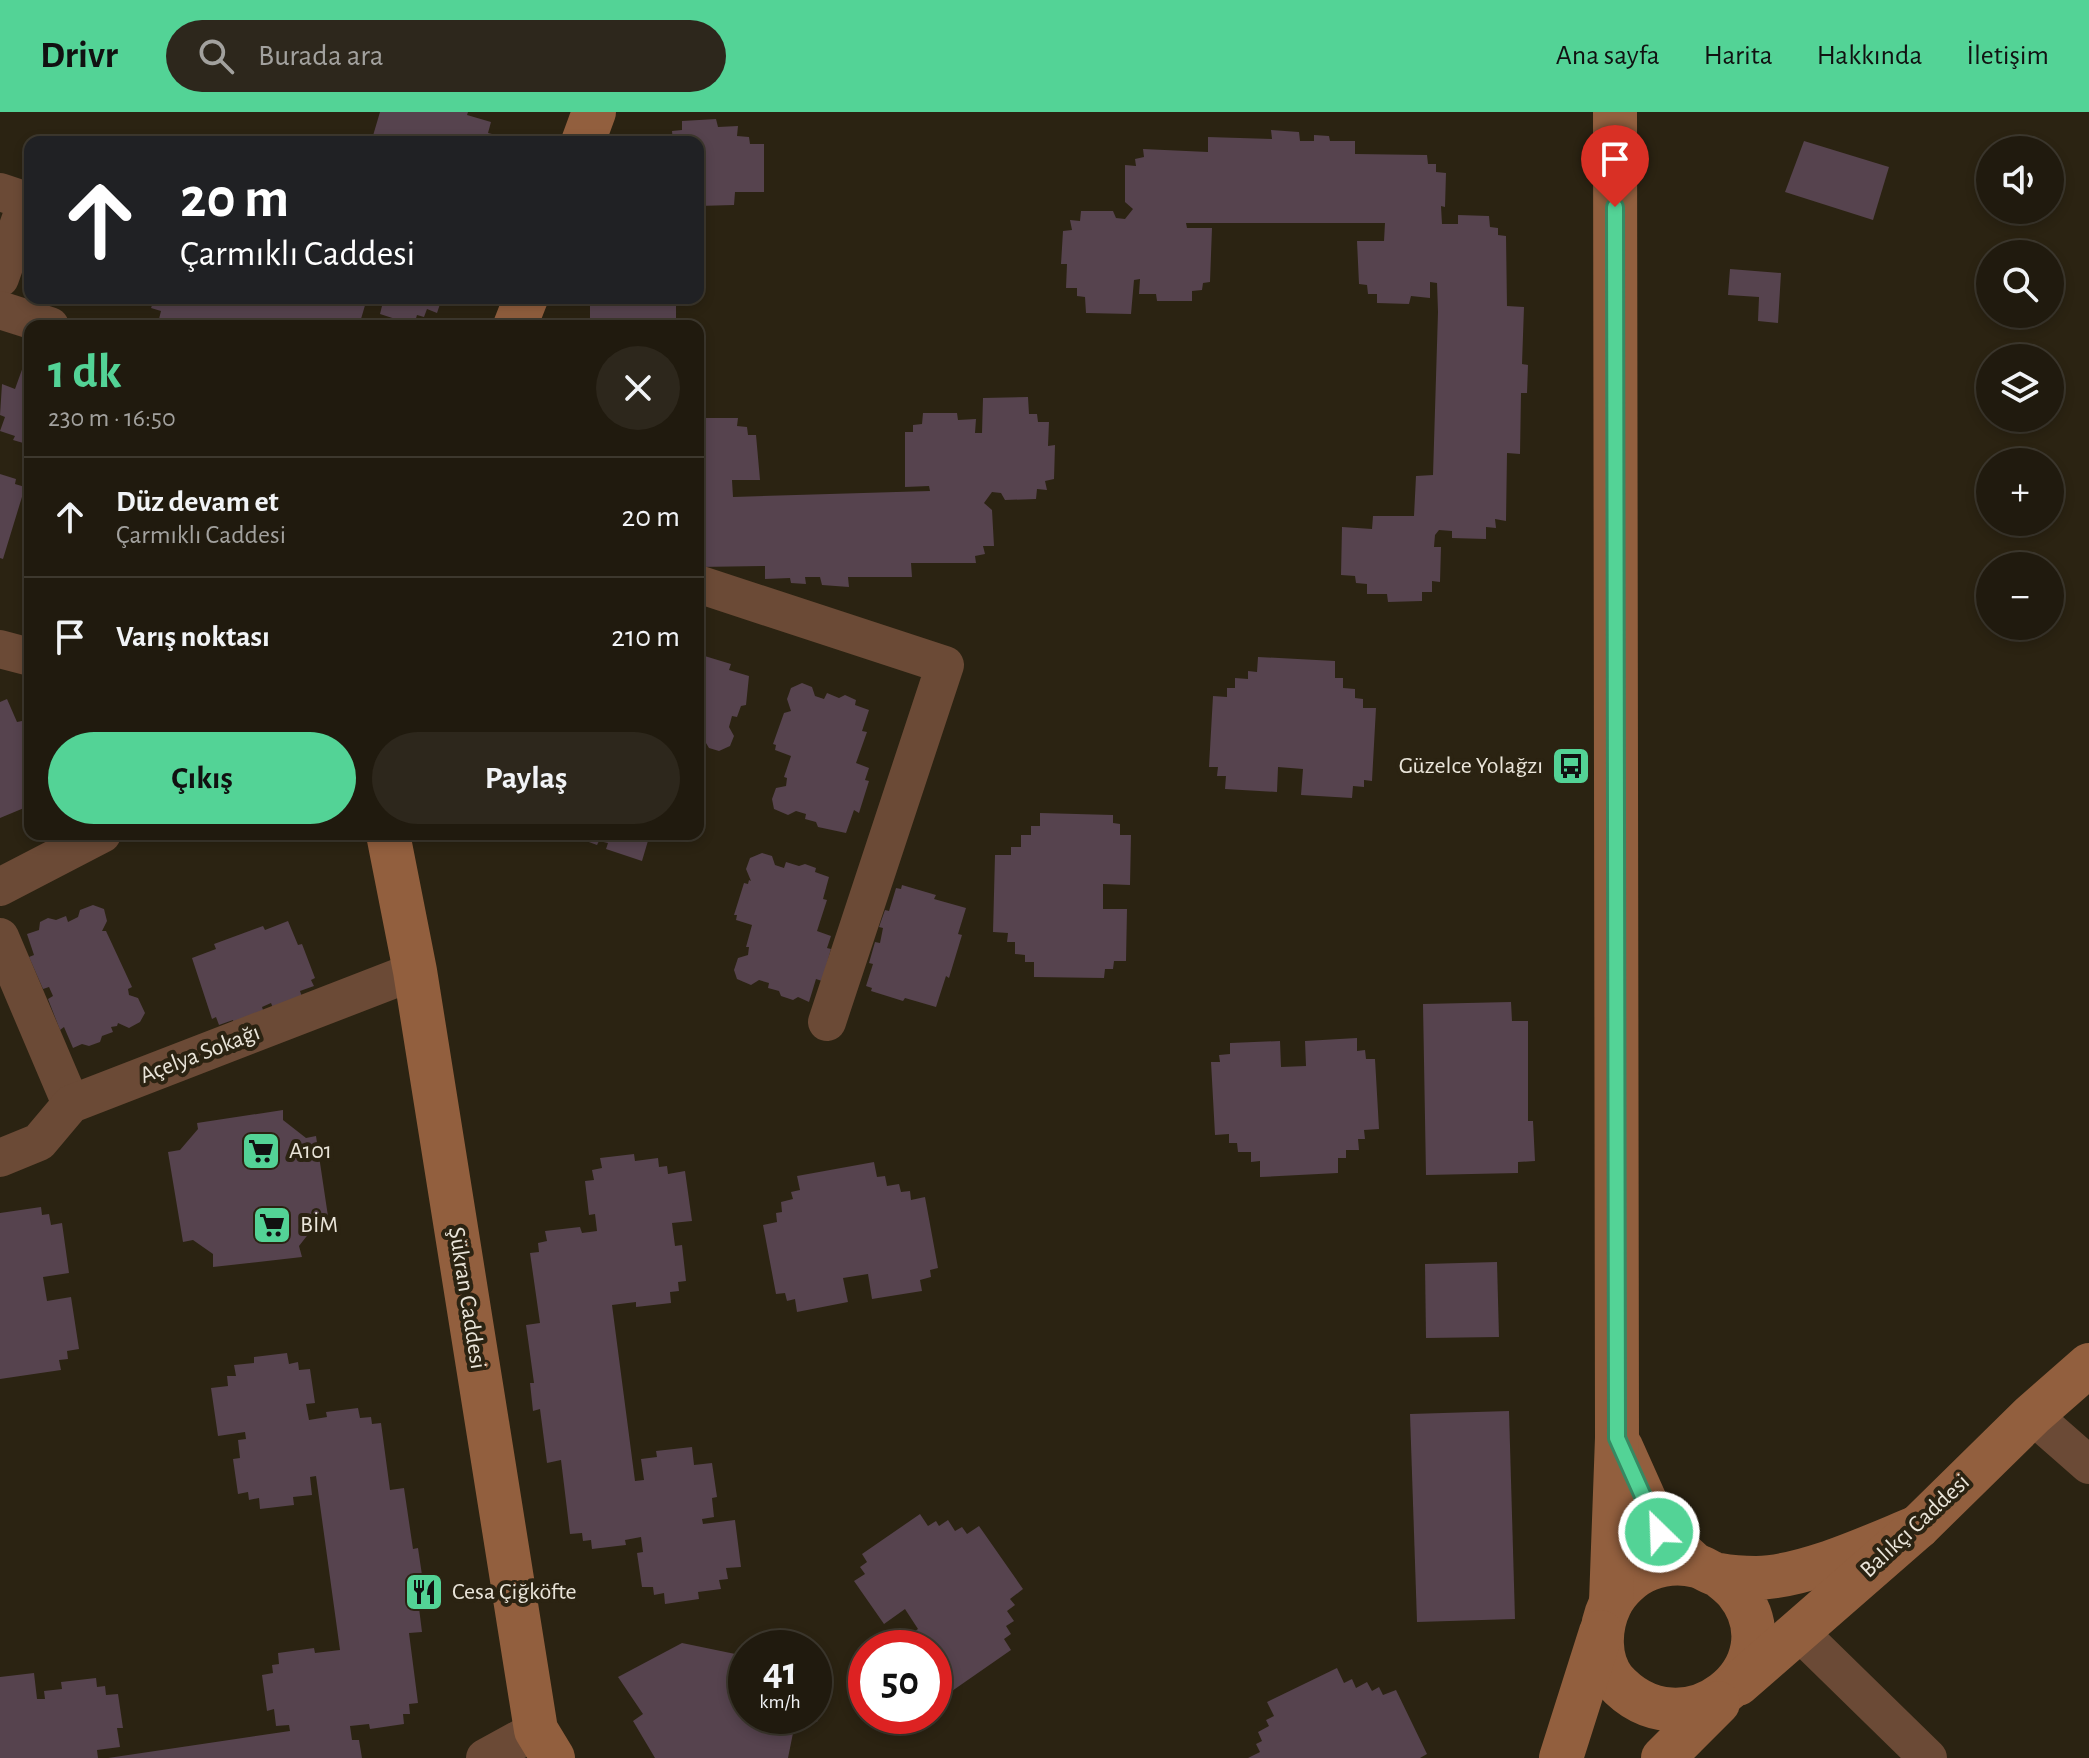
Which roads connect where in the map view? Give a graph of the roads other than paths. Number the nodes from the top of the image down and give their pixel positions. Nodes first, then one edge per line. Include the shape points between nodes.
1 (594, 112) edge
2 (1615, 112) edge
3 (585, 136) edge
4 (14, 196) edge
5 (0, 278) edge
6 (0, 310) edge
7 (31, 320) edge
8 (704, 586) edge
9 (0, 649) edge
10 (24, 655) edge
11 (90, 840) edge
12 (389, 840) edge
13 (0, 887) edge
14 (0, 937) edge
15 (415, 971) junction
16 (827, 1022) dead end
17 (71, 1104) junction
18 (0, 1158) edge
19 (2089, 1365) edge
20 (2032, 1415) junction
21 (1617, 1438) junction
22 (2089, 1465) edge
23 (1918, 1527) junction
24 (1706, 1570) junction
25 (1607, 1614) junction
26 (1799, 1632) junction
27 (1729, 1693) junction
28 (544, 1744) edge
29 (485, 1758) edge
30 (1561, 1758) edge
31 (1663, 1758) edge
32 (1928, 1758) edge

1 - 3 main road
2 - 21 main road
4 - 5 street
6 - 7 street
8 - 16 street via 945,665
9 - 10 street
11 - 13 street
12 - 15 main road, Şükran Caddesi
14 - 17 street
15 - 17 street, Açelya Sokağı
15 - 28 main road, Şükran Caddesi
17 - 18 street, Açelya Sokağı via 39,1142
19 - 20 main road, Balıkçı Caddesi
20 - 22 street
20 - 23 main road, Balıkçı Caddesi
21 - 24 main road via 1659,1532
21 - 25 main road
23 - 24 main road via 1820,1566 1758,1578
23 - 26 main road, Balıkçı Caddesi
24 - 25 main road via 1671,1563 1647,1569 1626,1583
24 - 27 main road via 1736,1592 1753,1637 1749,1662
25 - 27 main road via 1602,1651 1610,1675 1647,1709 1697,1711
25 - 30 main road
26 - 27 main road, Balıkçı Caddesi
26 - 32 street
27 - 31 main road, Balıkçı Caddesi
28 - 29 street

